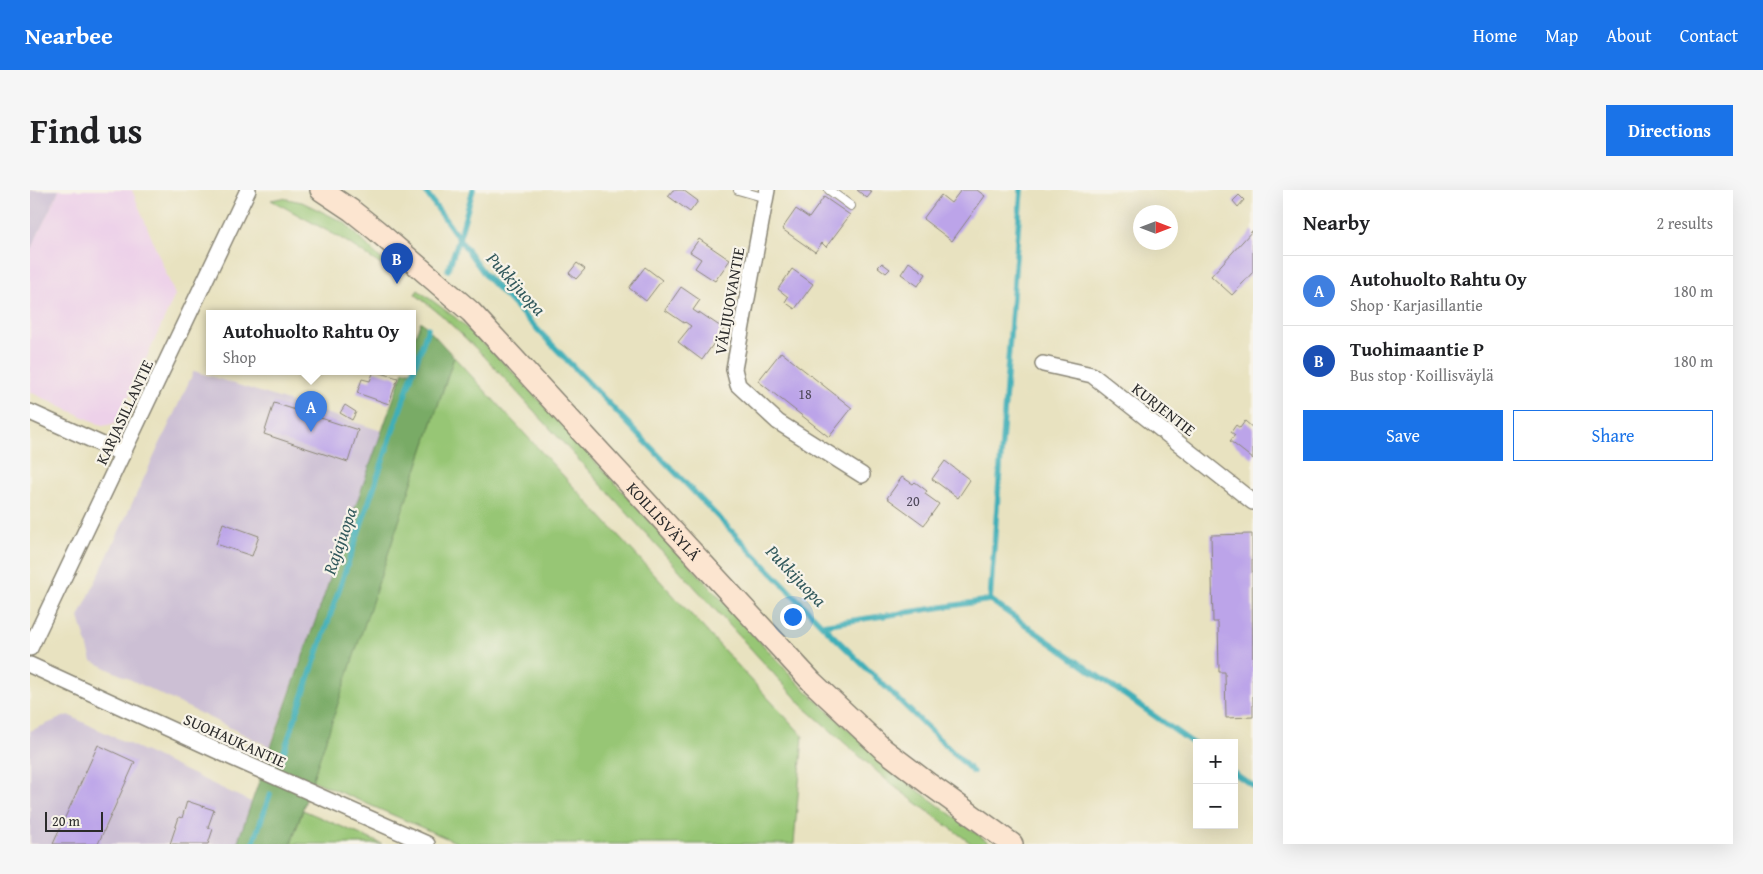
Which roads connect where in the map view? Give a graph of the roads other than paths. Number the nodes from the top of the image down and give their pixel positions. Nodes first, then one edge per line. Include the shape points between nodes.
1 (248, 190) edge
2 (321, 190) edge
3 (738, 190) edge
4 (829, 190) edge
5 (766, 194) edge
6 (851, 206) dead end
7 (1043, 364) dead end
8 (30, 412) edge
9 (123, 454) junction
10 (862, 475) dead end
11 (1253, 502) edge
12 (30, 648) edge
13 (30, 665) edge
14 (427, 844) edge
15 (1012, 844) edge

1 - 9 street, KARJASILLANTIE
2 - 15 main road, KOILLISVÄYLÄ via 370,225 471,312 812,682 882,749
3 - 5 lane
4 - 6 lane
5 - 10 street, VÄLIJUOVANTIE via 734,369 738,385 778,422
7 - 11 street, KURJENTIE via 1092,375
8 - 9 street
9 - 12 street, KARJASILLANTIE
13 - 14 street, SUOHAUKANTIE

